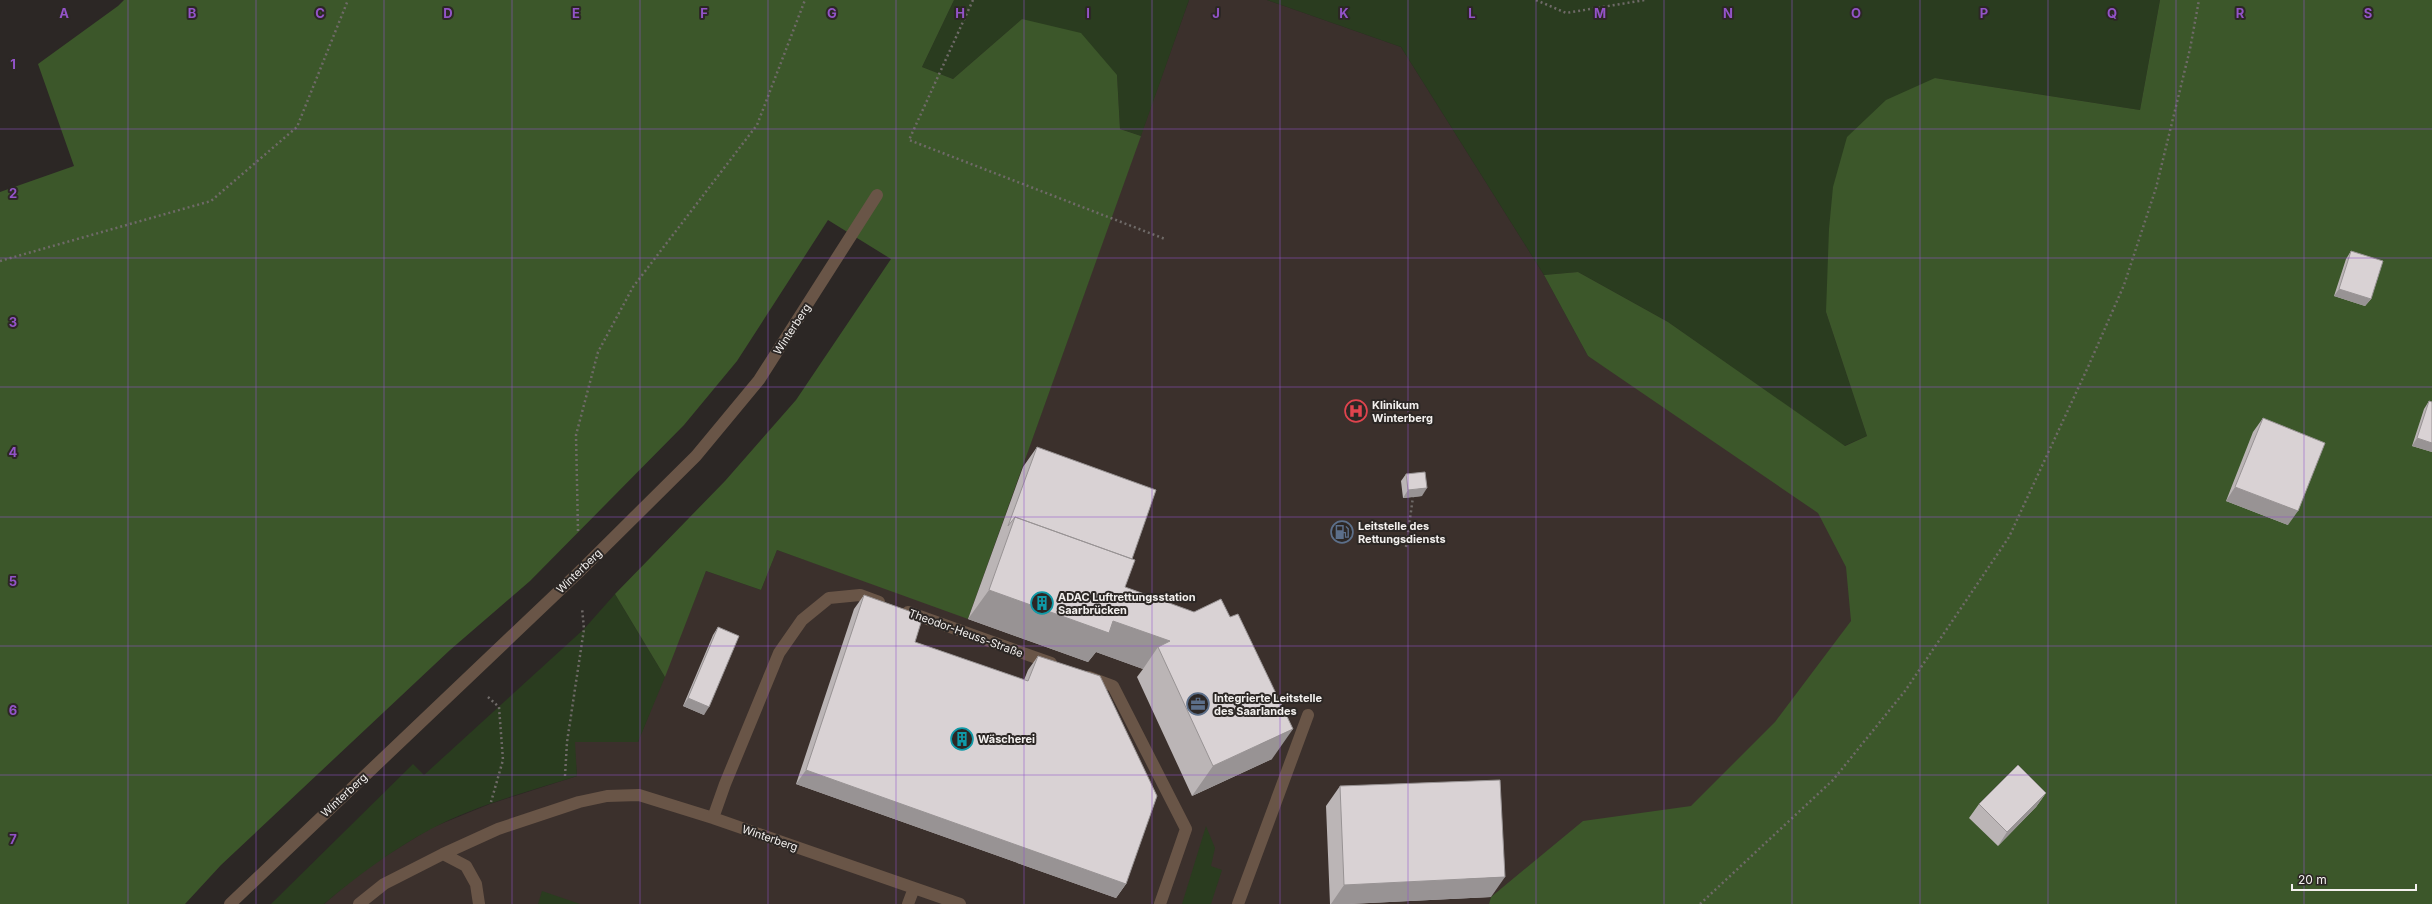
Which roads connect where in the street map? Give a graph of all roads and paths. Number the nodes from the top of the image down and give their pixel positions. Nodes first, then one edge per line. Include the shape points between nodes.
1 (348, 0) edge
2 (805, 0) edge
3 (973, 0) edge
4 (1536, 0) edge
5 (1645, 0) edge
6 (2199, 0) edge
7 (877, 196) dead end
8 (1165, 239) dead end
9 (0, 261) edge
10 (1413, 497) edge
11 (1406, 547) dead end
12 (579, 572) junction
13 (584, 629) dead end
14 (1061, 667) edge
15 (1076, 672) edge
16 (498, 707) dead end
17 (1308, 715) dead end
18 (490, 804) dead end
19 (567, 806) junction
20 (713, 818) junction
21 (443, 854) junction
22 (914, 888) junction
23 (230, 904) edge
24 (359, 904) edge
25 (480, 904) edge
26 (908, 904) edge
27 (960, 904) edge
28 (1160, 904) edge
29 (1238, 904) edge
30 (1700, 904) edge

1 - 9 path via 297,127 211,201
2 - 12 path via 757,125 633,287 598,352 576,436
3 - 8 path via 909,140
4 - 5 path via 1566,13
6 - 30 path via 2190,49 2156,188 2124,285 2009,537 1905,691 1833,780
7 - 12 street, Winterberg via 759,380 696,456
10 - 11 path
12 - 23 street, Winterberg
13 - 19 path via 567,742
14 - 20 street, Theodor-Heuss-Straße via 860,595 829,598 802,620 779,653 724,784
15 - 28 street via 1113,686 1186,829
16 - 18 path via 503,760
17 - 29 street
19 - 20 street, Winterberg via 607,796 639,795
19 - 21 street, Winterberg via 498,829
20 - 22 street, Winterberg
21 - 24 street, Winterberg via 384,884
21 - 25 street via 466,866 476,884
22 - 26 street
22 - 27 street, Winterberg

